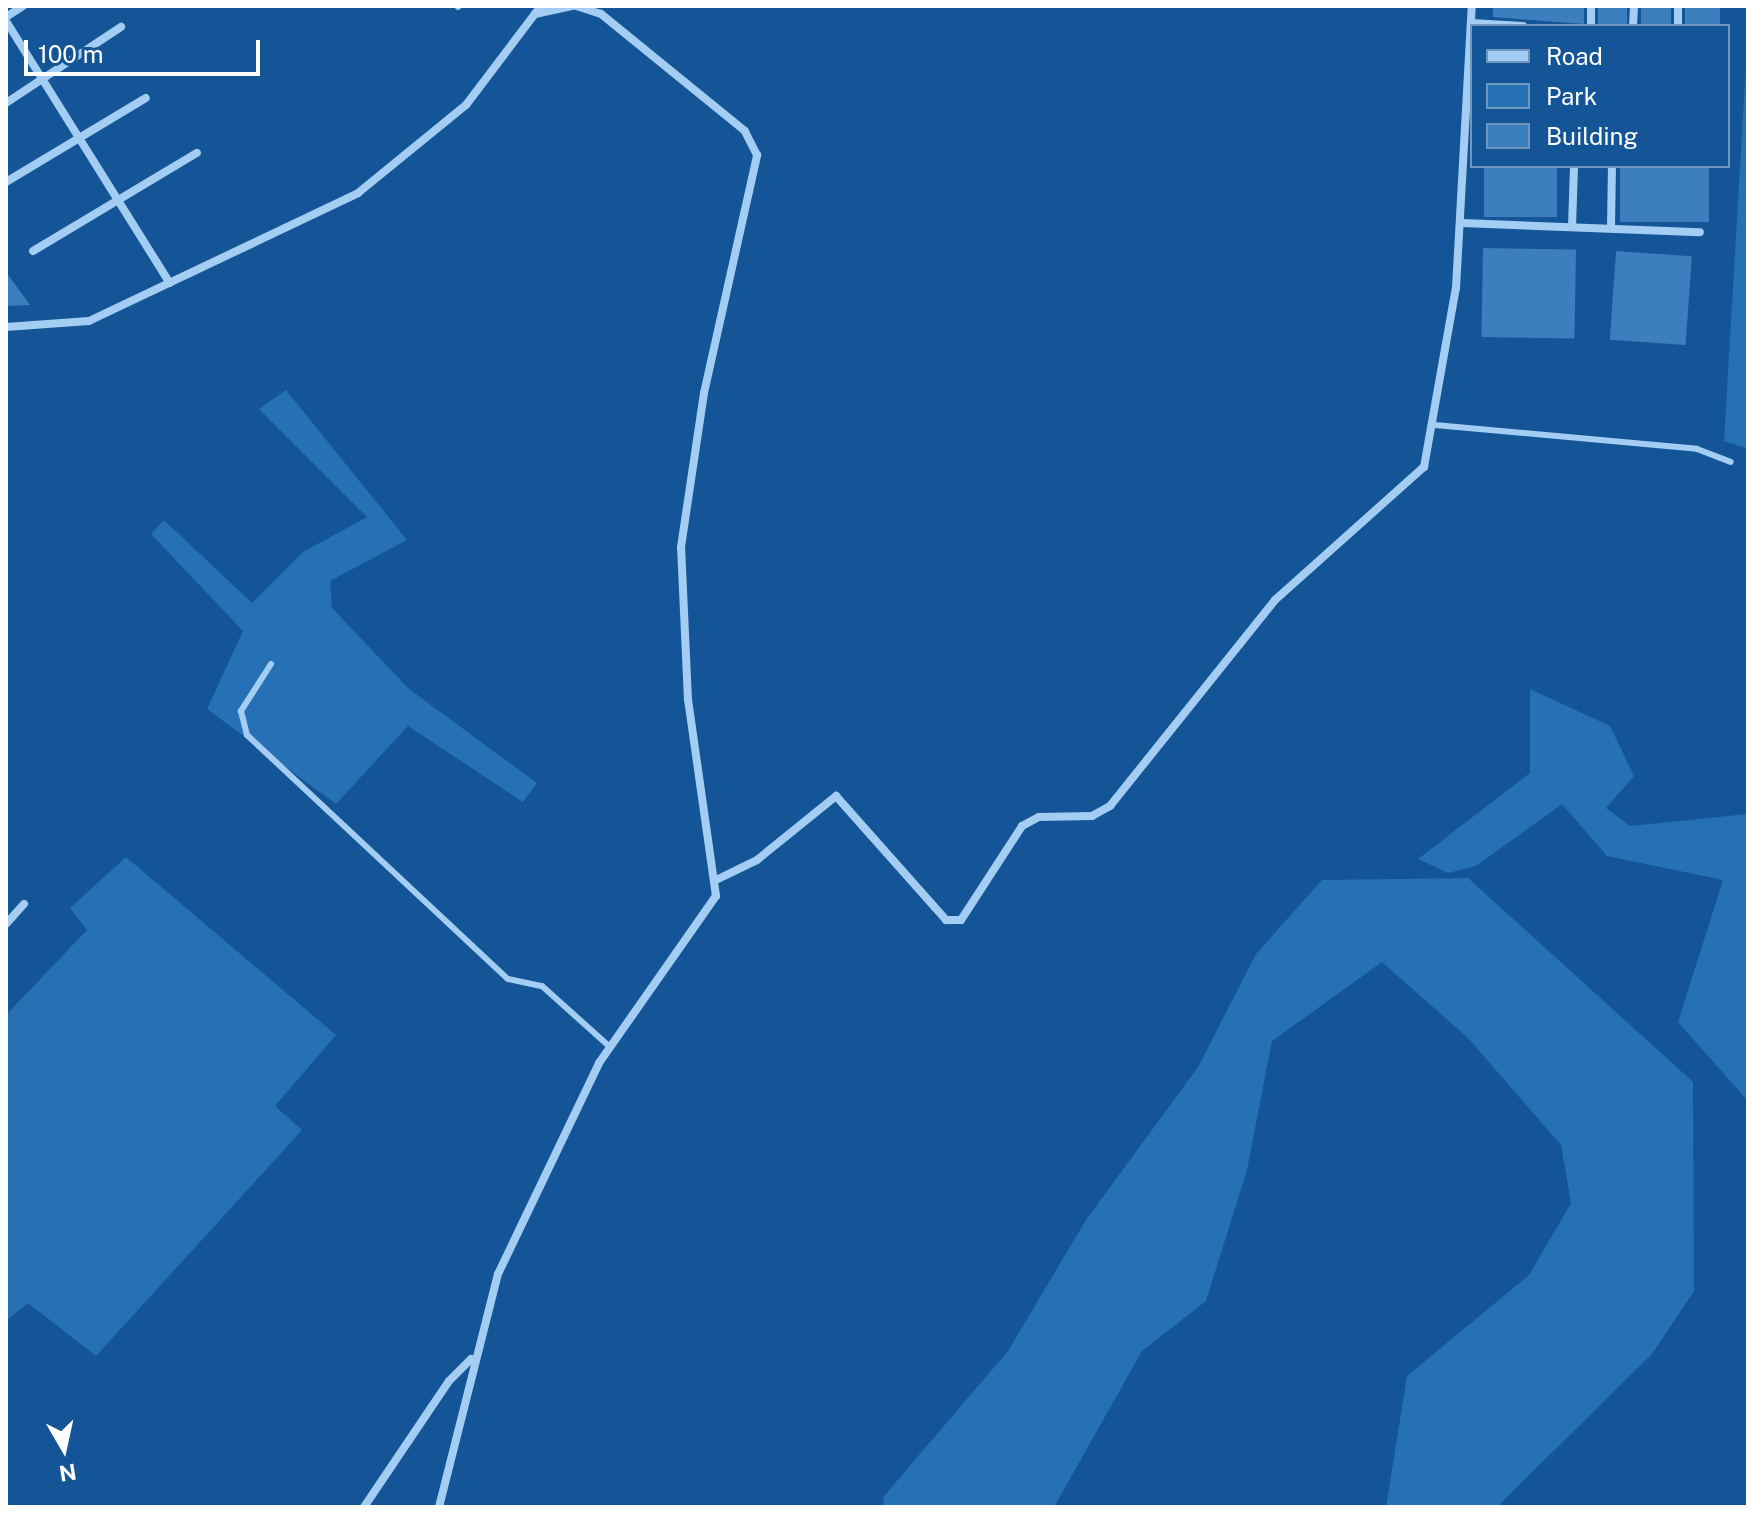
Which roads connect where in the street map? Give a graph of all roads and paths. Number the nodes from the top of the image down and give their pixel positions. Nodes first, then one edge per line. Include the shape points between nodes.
1 (23, 6) edge
2 (575, 6) edge
3 (1472, 6) edge
4 (538, 10) edge
5 (6, 19) edge
6 (1471, 23) joint
7 (1488, 24) edge
8 (121, 27) dead end
9 (1470, 45) edge
10 (43, 81) junction
11 (146, 98) dead end
12 (6, 103) edge
13 (78, 137) junction
14 (197, 153) dead end
15 (1574, 168) edge
16 (1612, 168) edge
17 (6, 182) edge
18 (117, 199) junction
19 (1462, 223) junction
20 (1572, 227) junction
21 (1611, 228) junction
22 (1700, 232) dead end
23 (33, 251) dead end
24 (170, 283) junction
25 (6, 327) edge
26 (1435, 425) junction
27 (1731, 462) dead end
28 (271, 664) dead end
29 (716, 880) junction
30 (24, 904) dead end
31 (6, 924) edge
32 (610, 1047) junction
33 (471, 1359) junction
34 (364, 1507) edge
35 (439, 1507) edge

1 - 5 street
2 - 4 street
2 - 29 street via 601,14 745,131 757,155 704,393 681,547 688,700
3 - 6 street
4 - 24 street via 466,105 374,182
5 - 10 street
6 - 7 street
8 - 10 street
9 - 19 street
10 - 12 street
10 - 13 street
11 - 13 street
13 - 17 street
13 - 18 street
14 - 18 street
15 - 20 street
16 - 21 street
18 - 23 street
18 - 24 street
19 - 20 street
19 - 26 street
20 - 21 street
21 - 22 street
24 - 25 street via 75,326
26 - 27 lane via 1697,449
26 - 29 street via 1424,467 1283,592 1110,806 1092,816 1028,821 961,920 946,920 836,796 754,863
28 - 32 lane via 241,711 247,735 508,979 542,986
29 - 32 street via 713,908
30 - 31 street
32 - 33 street via 498,1274
33 - 34 street via 449,1381
33 - 35 street

